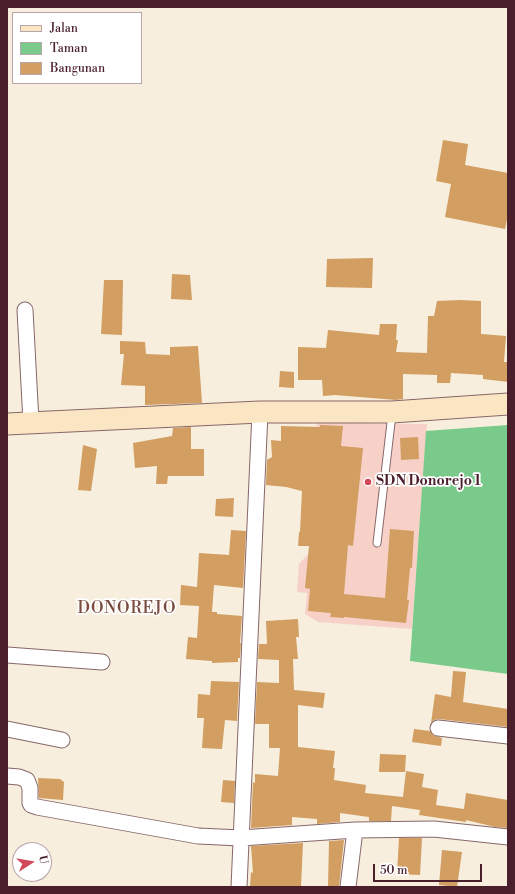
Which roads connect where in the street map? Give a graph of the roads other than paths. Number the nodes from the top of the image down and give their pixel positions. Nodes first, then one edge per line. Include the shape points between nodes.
1 (25, 310) dead end
2 (508, 404) edge
3 (260, 412) junction
4 (392, 412) junction
5 (31, 422) junction
6 (7, 424) edge
7 (377, 543) dead end
8 (7, 654) edge
9 (102, 662) dead end
10 (438, 728) dead end
11 (7, 729) edge
12 (508, 736) edge
13 (62, 740) dead end
14 (7, 776) edge
15 (355, 830) junction
16 (508, 837) edge
17 (241, 838) junction
18 (239, 887) edge
19 (348, 887) edge

1 - 5 street
2 - 4 main road
3 - 4 main road
3 - 5 main road
3 - 17 street
4 - 7 lane
5 - 6 main road
8 - 9 street
10 - 12 street
11 - 13 street
14 - 17 street via 27,780 30,803 36,807 198,836
15 - 16 street via 434,830
15 - 17 street
15 - 19 street
17 - 18 street

